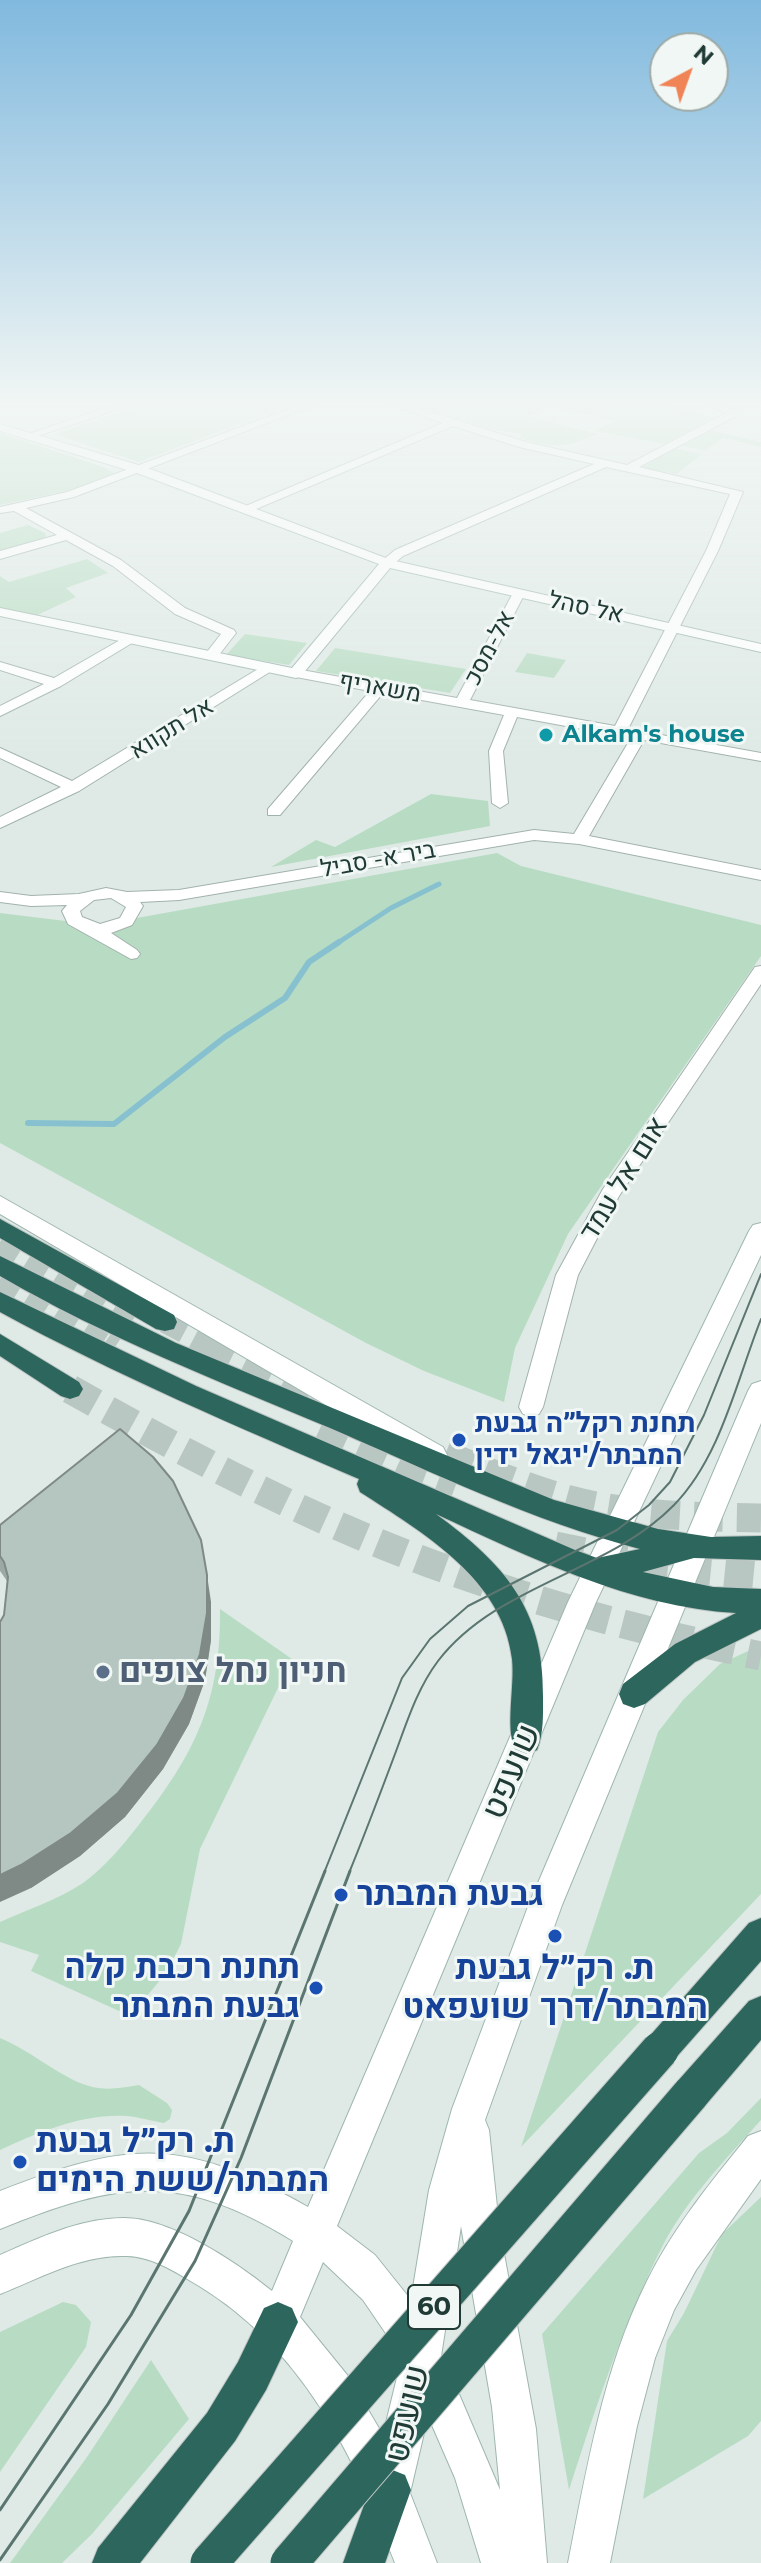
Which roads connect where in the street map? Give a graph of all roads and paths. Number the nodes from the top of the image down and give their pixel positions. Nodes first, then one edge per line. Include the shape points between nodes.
1 (44, 522) edge
2 (276, 522) edge
3 (471, 522) edge
4 (723, 522) edge
5 (70, 535) junction
6 (0, 555) edge
7 (387, 563) junction
8 (519, 593) junction
9 (0, 612) edge
10 (674, 627) junction
11 (127, 640) junction
12 (761, 648) edge
13 (210, 657) junction
14 (0, 666) edge
15 (268, 667) junction
16 (296, 673) junction
17 (56, 683) junction
18 (380, 688) junction
19 (461, 703) junction
20 (0, 712) edge
21 (512, 712) junction
22 (620, 731) junction
23 (640, 735) junction
24 (0, 752) edge
25 (761, 757) edge
26 (74, 788) junction
27 (500, 803) dead end
28 (274, 812) dead end
29 (0, 823) edge
30 (579, 839) junction
31 (761, 875) edge
32 (0, 897) edge
33 (82, 899) junction
34 (31, 901) junction
35 (130, 909) junction
36 (71, 916) junction
37 (93, 929) junction
38 (761, 971) edge
39 (0, 1204) edge
40 (0, 1227) edge
41 (761, 1231) edge
42 (0, 1265) edge
43 (0, 1301) edge
44 (165, 1322) tunnel mouth
45 (0, 1343) edge
46 (70, 1389) tunnel mouth
47 (761, 1391) edge
48 (531, 1407) dead end
49 (303, 1443) junction
50 (471, 1476) junction
51 (617, 1530) junction
52 (761, 1548) edge
53 (697, 1549) junction
54 (597, 1570) junction
55 (677, 1592) junction
56 (761, 1602) edge
57 (761, 1615) edge
58 (634, 1694) junction
59 (526, 1740) junction
60 (761, 1935) edge
61 (761, 2013) edge
62 (761, 2028) edge
63 (718, 2062) junction
64 (470, 2109) junction
65 (761, 2149) edge
66 (0, 2210) edge
67 (315, 2235) junction
68 (0, 2275) edge
69 (278, 2322) junction
70 (422, 2356) junction
71 (390, 2490) junction
72 (113, 2563) edge
73 (209, 2563) edge
74 (289, 2563) edge
75 (364, 2563) edge
76 (416, 2563) edge
77 (502, 2563) edge
78 (526, 2563) edge
79 (589, 2563) edge

1 - 5 street
2 - 7 street, אל סהל
3 - 7 street
4 - 10 street
5 - 6 street
5 - 13 street via 180,611 229,633
7 - 8 street, אל סהל
7 - 16 street
8 - 10 street, אל סהל
8 - 19 street, אל-מסכ
9 - 11 street, משאריף
10 - 12 street, אל סהל
10 - 22 street
11 - 13 street, משאריף
11 - 17 street
13 - 15 street, משאריף
14 - 17 street
15 - 16 street, משאריף
15 - 26 street, אל תקווא
16 - 18 street, משאריף
17 - 20 street
18 - 19 street, משאריף
18 - 28 street
19 - 21 street, משאריף
21 - 22 street, משאריף
21 - 27 street via 496,751
22 - 23 street, משאריף
23 - 25 street, משאריף
23 - 30 street
24 - 26 street
26 - 29 street, אל תקווא
30 - 31 street, ביר א- סביל
30 - 35 street, ביר א- סביל via 514,836 179,895
32 - 34 street
33 - 34 street
33 - 35 street via 104,893
33 - 36 street
34 - 36 street
35 - 37 street via 113,927
35 - 37 street via 128,934 135,953
36 - 37 street
38 - 48 street, אום אל עמד via 591,1228 567,1275
39 - 50 street
40 - 44 highway
41 - 51 street, שועפט
42 - 50 highway via 148,1341
43 - 49 highway via 65,1338
45 - 46 highway
47 - 53 street, שועפט
49 - 54 highway
49 - 59 highway via 425,1522 510,1603 527,1660
50 - 51 highway via 559,1513
51 - 53 highway
51 - 54 street, שועפט
52 - 53 highway
53 - 54 highway
53 - 55 street, שועפט
54 - 55 highway
54 - 59 street, שועפט
55 - 56 highway
55 - 58 street, שועפט
57 - 58 highway via 685,1653
58 - 64 street, שועפט via 546,1904
59 - 67 street, שועפט
60 - 73 highway, 60, bridge
61 - 63 highway, 60
62 - 63 highway
63 - 74 highway, 60, bridge
64 - 70 street, שועפט via 448,2190
64 - 78 street via 472,2171 519,2458
65 - 79 street via 686,2249 659,2298 614,2440
66 - 67 street via 89,2178 154,2170 229,2188
67 - 69 street, שועפט
67 - 70 street via 361,2269 386,2297
68 - 69 street via 89,2240 150,2240 218,2273
69 - 71 street via 337,2393
69 - 72 highway via 221,2427
70 - 71 street, שועפט
70 - 77 street via 475,2476
71 - 75 highway
71 - 76 street

